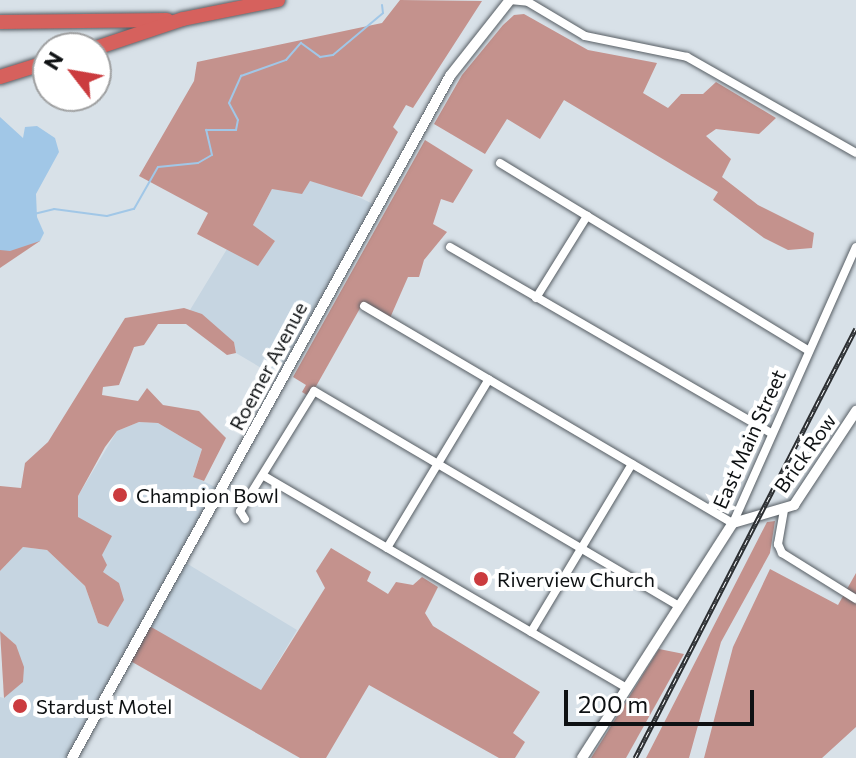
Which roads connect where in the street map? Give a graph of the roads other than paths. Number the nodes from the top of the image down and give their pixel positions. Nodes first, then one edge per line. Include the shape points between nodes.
1 (278, 0) edge
2 (510, 0) edge
3 (183, 19) junction
4 (0, 22) edge
5 (112, 43) edge
6 (32, 67) edge
7 (0, 77) edge
8 (856, 153) edge
9 (500, 163) dead end
10 (587, 216) junction
11 (450, 247) dead end
12 (856, 247) edge
13 (536, 298) junction
14 (364, 306) dead end
15 (808, 350) junction
16 (489, 379) junction
17 (856, 411) edge
18 (772, 434) junction
19 (438, 464) junction
20 (632, 464) junction
21 (264, 476) junction
22 (784, 510) junction
23 (245, 519) dead end
24 (733, 523) junction
25 (387, 548) junction
26 (581, 548) junction
27 (856, 599) edge
28 (678, 605) junction
29 (531, 632) junction
30 (627, 688) junction
31 (72, 758) edge
32 (582, 758) edge

1 - 3 highway
2 - 8 street via 528,2 585,36 687,57
2 - 31 street, Roemer Avenue via 450,76
3 - 4 highway
3 - 5 highway
6 - 7 highway
9 - 10 street
10 - 13 street
10 - 15 street
11 - 13 street
12 - 15 street, East Main Street
13 - 18 street
14 - 16 street
15 - 18 street, East Main Street
16 - 19 street
16 - 20 street
17 - 22 street, Brick Row via 806,489
18 - 24 street, East Main Street
19 - 21 street via 314,391
19 - 25 street
19 - 26 street
20 - 24 street
20 - 26 street
21 - 23 street via 240,511
21 - 25 street
22 - 24 street, Brick Row
22 - 27 street via 778,544 782,553
24 - 28 street, East Main Street
25 - 29 street
26 - 28 street
26 - 29 street
28 - 30 street, East Main Street
29 - 30 street
30 - 32 street, East Main Street

